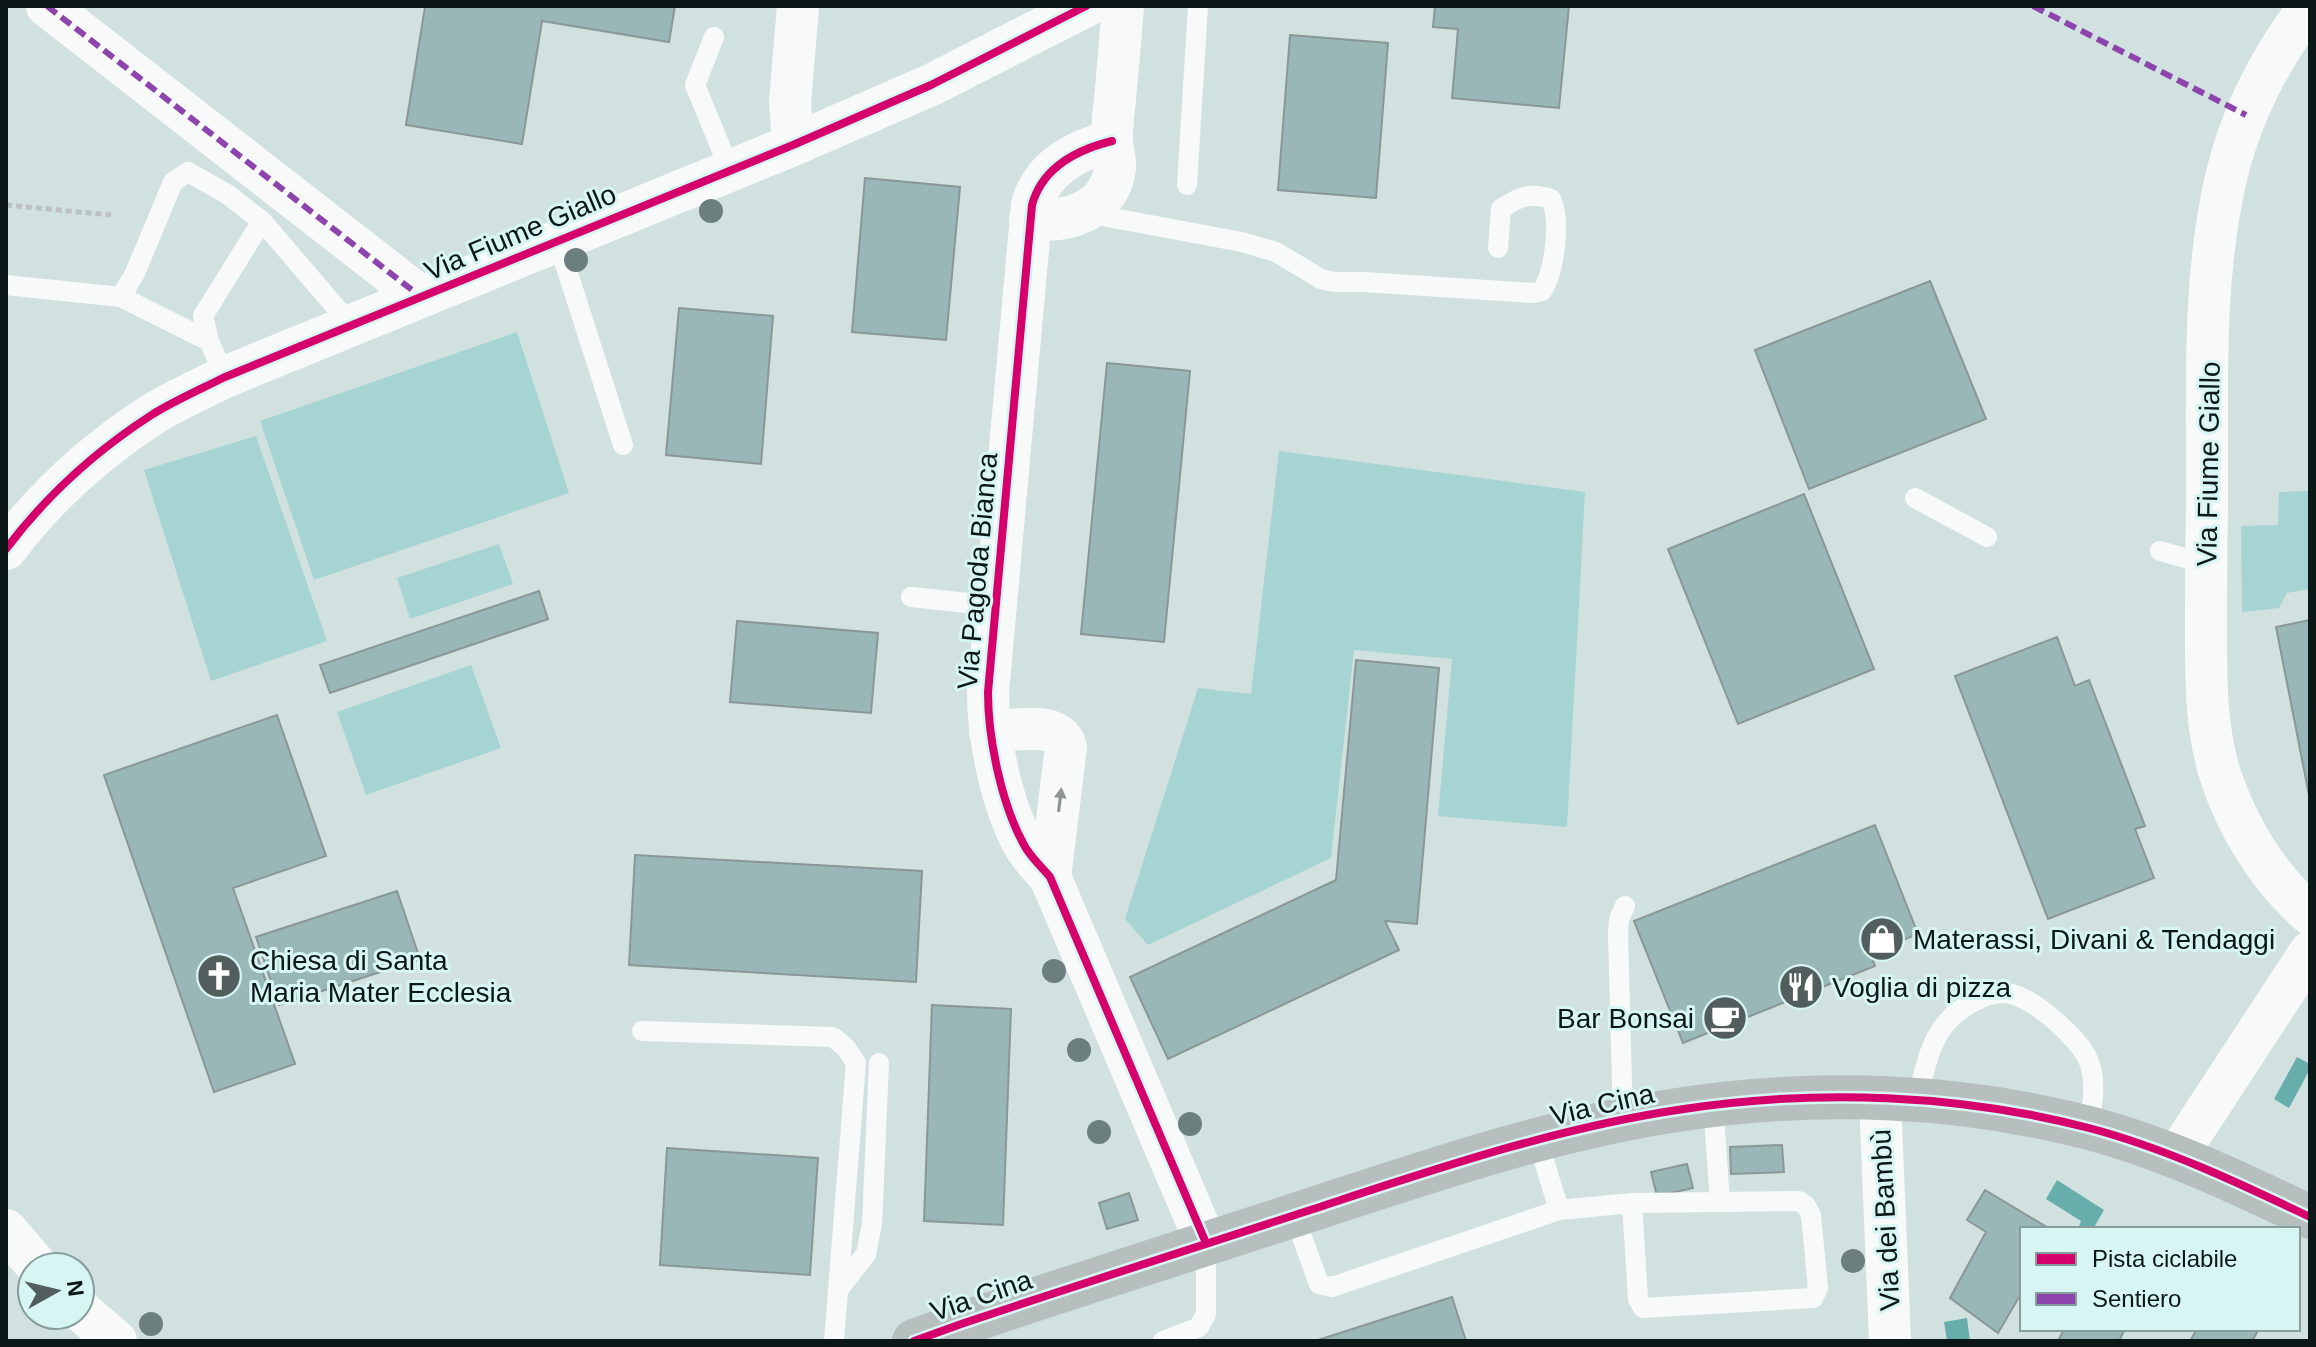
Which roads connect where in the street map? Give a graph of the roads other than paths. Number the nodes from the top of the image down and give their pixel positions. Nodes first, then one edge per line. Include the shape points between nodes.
1 (47, 6) edge
2 (798, 6) edge
3 (1086, 6) edge
4 (1123, 6) edge
5 (1198, 6) edge
6 (2310, 6) edge
7 (714, 37) dead end
8 (1112, 141) junction
9 (793, 145) junction
10 (730, 170) junction
11 (1187, 185) dead end
12 (1082, 213) junction
13 (1030, 219) junction
14 (262, 221) junction
15 (557, 239) junction
16 (1498, 248) dead end
17 (6, 285) edge
18 (121, 297) junction
19 (421, 297) junction
20 (351, 325) junction
21 (217, 359) junction
22 (623, 445) dead end
23 (1915, 498) dead end
24 (1987, 537) dead end
25 (6, 549) edge
26 (2160, 551) dead end
27 (2206, 564) junction
28 (911, 597) dead end
29 (996, 606) junction
30 (990, 732) junction
31 (1050, 877) junction
32 (1625, 906) dead end
33 (2310, 914) edge
34 (2310, 952) edge
35 (642, 1031) dead end
36 (879, 1063) dead end
37 (1898, 1100) junction
38 (1713, 1104) junction
39 (1623, 1121) junction
40 (2089, 1128) junction
41 (1538, 1141) junction
42 (2176, 1157) junction
43 (1720, 1202) junction
44 (1632, 1203) junction
45 (1559, 1210) junction
46 (1294, 1215) junction
47 (2310, 1217) edge
48 (6, 1230) edge
49 (1206, 1243) junction
50 (24, 1251) edge
51 (838, 1290) junction
52 (96, 1324) edge
53 (967, 1332) edge
54 (116, 1341) edge
55 (834, 1341) edge
56 (914, 1341) edge
57 (1163, 1341) edge
58 (1890, 1341) edge

1 - 19 street
2 - 9 street via 790,102
3 - 9 street, Via Fiume Giallo via 931,85
4 - 8 street
5 - 11 lane
6 - 27 street, Via Fiume Giallo via 2259,85 2221,200 2211,284
7 - 10 lane via 695,85
8 - 12 street via 1113,179 1106,195
8 - 13 street, Via Pagoda Bianca via 1064,161 1046,175 1035,193
9 - 10 street, Via Fiume Giallo
10 - 15 street, Via Fiume Giallo
12 - 13 street
12 - 16 lane via 1242,242 1276,252 1334,282 1533,293 1542,291 1549,280 1558,213 1551,199 1523,195 1501,209
13 - 29 street, Via Pagoda Bianca
14 - 18 lane via 188,172 173,182
14 - 20 lane
14 - 21 lane via 203,316
15 - 19 street, Via Fiume Giallo
15 - 22 lane
17 - 18 lane
18 - 21 lane
19 - 20 street, Via Fiume Giallo
20 - 21 street, Via Fiume Giallo
21 - 25 street, Via Fiume Giallo via 47,501
23 - 24 lane
26 - 27 lane
27 - 33 street, Via Fiume Giallo via 2206,687 2220,773 2255,849
28 - 29 lane
29 - 30 street, Via Pagoda Bianca
30 - 31 street, Via Pagoda Bianca via 1018,833
31 -> 30 street, Via Pagoda Bianca via 1064,739 1048,729
31 - 49 street, Via Pagoda Bianca
32 - 39 lane via 1618,934
34 - 42 street
35 - 51 lane via 833,1037 846,1048 856,1063
36 - 51 lane via 872,1224 866,1254
37 - 38 street, Via Cina via 1823,1097
37 - 40 street, Via Cina via 1978,1107
37 - 40 lane via 1947,1022 1966,1006 2005,993 2021,997 2058,1024 2088,1058 2095,1084
37 - 58 street, Via dei Bambù
38 - 39 street, Via Cina
38 - 43 lane
39 - 41 street, Via Cina
40 - 42 street, Via Cina
41 - 45 lane
41 - 46 street, Via Cina
42 - 47 street, Via Cina
43 - 44 lane
43 - 44 lane via 1799,1201 1806,1206 1818,1288 1813,1298 1643,1308 1638,1299
44 - 45 lane
45 - 46 lane via 1332,1287 1319,1284
46 - 49 street, Via Cina
48 - 50 street
49 - 53 street, Via Cina
49 - 57 lane via 1206,1314 1199,1327
51 - 55 lane
52 - 54 street
53 - 56 street, Via Cina

